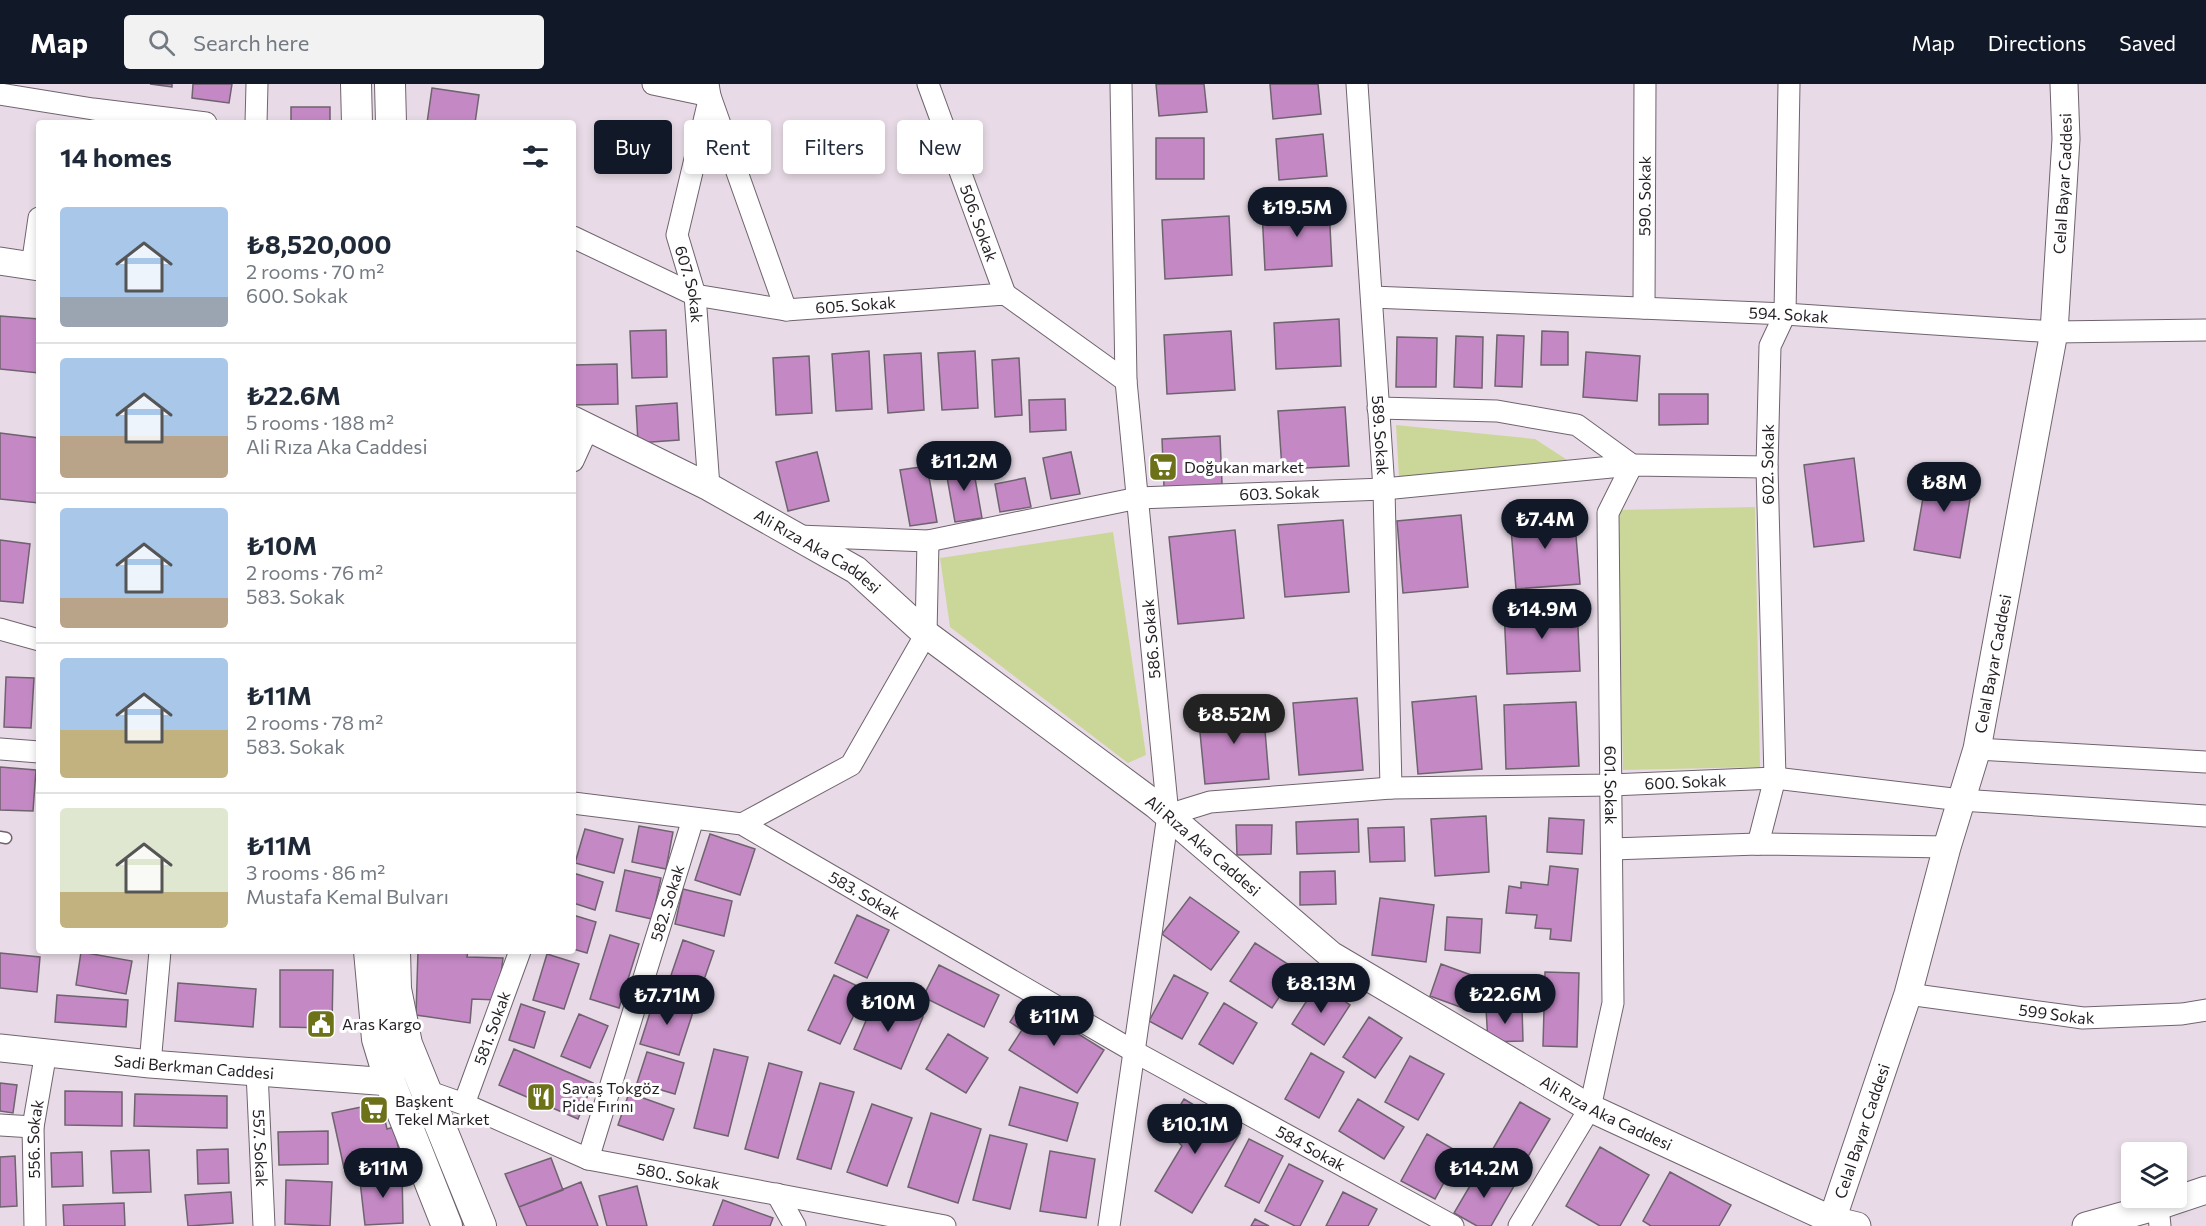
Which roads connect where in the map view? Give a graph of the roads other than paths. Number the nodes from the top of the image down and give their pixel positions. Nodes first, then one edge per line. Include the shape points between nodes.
1 (257, 84) edge
2 (356, 84) edge
3 (390, 84) edge
4 (653, 84) edge
5 (928, 84) edge
6 (1121, 84) edge
7 (1357, 84) edge
8 (1645, 84) edge
9 (1789, 84) edge
10 (2064, 84) edge
11 (709, 90) edge
12 (0, 94) edge
13 (54, 113) edge
14 (160, 120) edge
15 (256, 120) edge
16 (357, 120) edge
17 (391, 120) edge
18 (576, 238) edge
19 (0, 261) edge
20 (36, 266) edge
21 (1005, 294) junction
22 (695, 295) junction
23 (1372, 297) junction
24 (1644, 308) junction
25 (786, 310) junction
26 (1785, 314) junction
27 (2206, 330) edge
28 (2054, 332) junction
29 (1126, 381) junction
30 (1378, 408) junction
31 (580, 424) edge
32 (576, 445) edge
33 (1632, 465) junction
34 (1767, 467) junction
35 (709, 487) junction
36 (1384, 489) junction
37 (1138, 498) junction
38 (794, 536) junction
39 (928, 541) junction
40 (0, 629) edge
41 (926, 634) junction
42 (36, 638) edge
43 (0, 749) edge
44 (1977, 749) junction
45 (36, 752) edge
46 (2206, 762) edge
47 (1775, 778) junction
48 (1611, 785) junction
49 (1390, 788) junction
50 (1961, 800) junction
51 (576, 804) edge
52 (1168, 815) junction
53 (2206, 816) edge
54 (693, 819) junction
55 (742, 824) junction
56 (1758, 844) junction
57 (1947, 847) junction
58 (1612, 849) junction
59 (160, 954) edge
60 (369, 954) edge
61 (395, 954) edge
62 (519, 954) edge
63 (1908, 994) junction
64 (2206, 1010) edge
65 (0, 1048) edge
66 (46, 1052) junction
67 (1135, 1052) junction
68 (150, 1064) junction
69 (257, 1072) junction
70 (390, 1082) junction
71 (424, 1089) junction
72 (464, 1104) junction
73 (1590, 1108) junction
74 (0, 1125) edge
75 (33, 1127) junction
76 (588, 1159) junction
77 (2206, 1190) edge
78 (777, 1194) junction
79 (840, 1216) edge
80 (2159, 1216) edge
81 (1840, 1224) edge
82 (36, 1226) edge
83 (264, 1226) edge
84 (447, 1226) edge
85 (480, 1226) edge
86 (795, 1226) edge
87 (945, 1226) edge
88 (1109, 1226) edge
89 (1453, 1226) edge
90 (1519, 1226) edge
91 (2086, 1226) edge

1 - 15 street
2 - 16 main road
3 - 17 main road
4 - 11 street
5 - 21 street, 506. Sokak
6 - 29 street, 586. Sokak
7 - 23 street, 589. Sokak
8 - 24 street, 590. Sokak
9 - 26 street, 602. Sokak
10 - 28 street, Celal Bayar Caddesi via 2066,139
11 - 22 street, 607. Sokak via 677,235
11 - 25 street
12 - 13 street
13 - 14 street
18 - 22 street, 605. Sokak
19 - 20 street
21 - 25 street, 605. Sokak
21 - 29 street
22 - 25 street, 605. Sokak
22 - 35 street, 607. Sokak
23 - 24 street, 594. Sokak
23 - 30 street, 589. Sokak
24 - 26 street, 594. Sokak
26 - 28 street, 594. Sokak
26 - 34 street, 602. Sokak via 1770,346
27 - 28 street, 594. Sokak
28 - 44 street, Celal Bayar Caddesi
29 - 37 street, 586. Sokak
30 - 33 street via 1497,411 1577,425
30 - 36 street, 589. Sokak
31 - 32 street
31 - 35 street, Ali Rıza Aka Caddesi
33 - 34 street, 603. Sokak
33 - 36 street, 603. Sokak
33 - 48 street, 601. Sokak via 1608,513
34 - 47 street, 602. Sokak
35 - 38 street, Ali Rıza Aka Caddesi
36 - 37 street, 603. Sokak
36 - 49 street, 589. Sokak
37 - 39 street, 603. Sokak
37 - 52 street, 586. Sokak
38 - 39 street, 603. Sokak
38 - 41 street, Ali Rıza Aka Caddesi via 856,570
39 - 41 street
40 - 42 street
41 - 52 street, Ali Rıza Aka Caddesi
41 - 55 street via 851,765
43 - 45 street
44 - 46 street
44 - 50 street, Celal Bayar Caddesi
47 - 48 street, 600. Sokak
47 - 50 street, 600. Sokak
47 - 56 street, 602. Sokak
48 - 49 street, 600. Sokak
48 - 58 street, 601. Sokak
49 - 52 street, 600. Sokak via 1210,802
50 - 53 street, 600. Sokak
50 - 57 street, Celal Bayar Caddesi
51 - 54 street, 583. Sokak
52 - 67 street, 586. Sokak
52 - 73 street, Ali Rıza Aka Caddesi via 1331,955
54 - 55 street, 583. Sokak
54 - 76 street, 582. Sokak
55 - 67 street, 583. Sokak
56 - 57 street
56 - 58 street
57 - 63 street, Celal Bayar Caddesi
58 - 73 street, 601. Sokak via 1612,1004
59 - 68 street
60 - 70 main road via 377,1039
61 - 71 main road via 396,989 406,1044
62 - 72 street, 581. Sokak
63 - 64 street, 599 Sokak via 2083,1018
63 - 81 street, Celal Bayar Caddesi
65 - 66 street, Sadi Berkman Caddesi
66 - 68 street, Sadi Berkman Caddesi
66 - 75 street, 556. Sokak
67 - 88 street, 586. Sokak
67 - 89 street, 584 Sokak
68 - 69 street, Sadi Berkman Caddesi
69 - 70 street, Sadi Berkman Caddesi
69 - 83 street, 557. Sokak
70 - 84 main road
71 - 72 street, 580.. Sokak
71 - 85 main road
72 - 76 street, 580.. Sokak
73 - 81 street, Ali Rıza Aka Caddesi
73 - 90 street, 601. Sokak
74 - 75 street
75 - 82 street, 556. Sokak
76 - 78 street, 580.. Sokak
77 - 80 street
78 - 79 street, 580.. Sokak
78 - 86 street
79 - 87 street, 580.. Sokak
80 - 91 street

